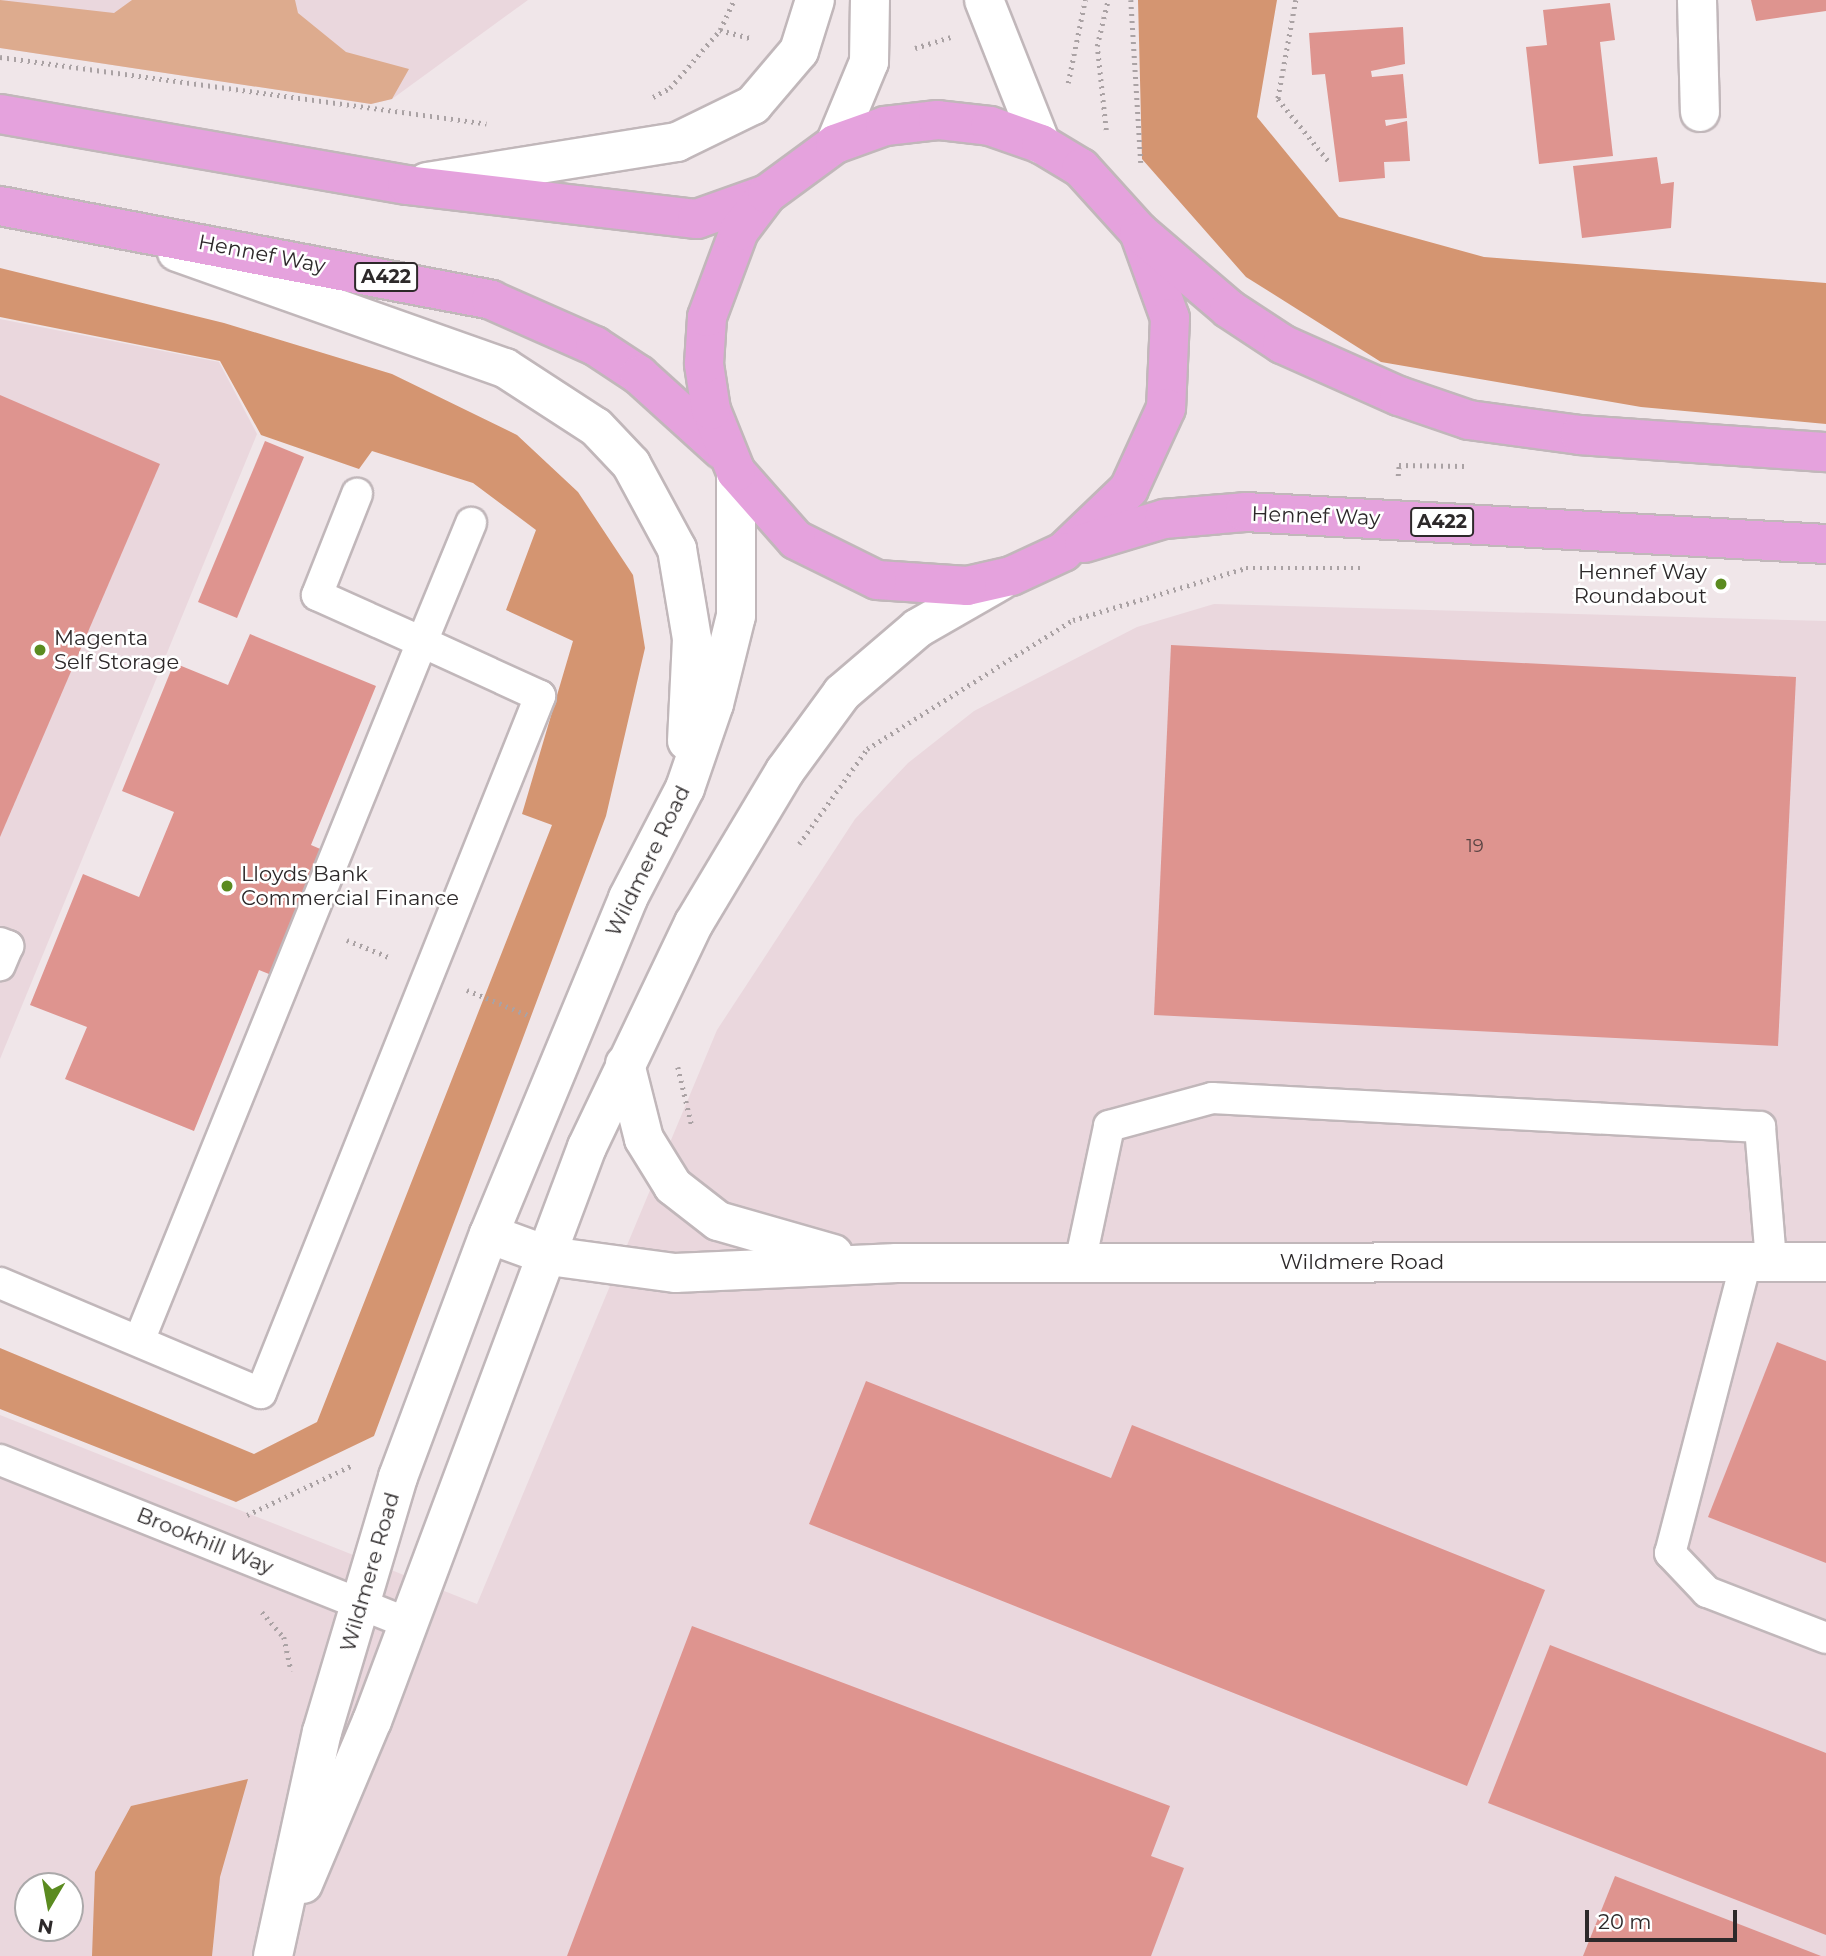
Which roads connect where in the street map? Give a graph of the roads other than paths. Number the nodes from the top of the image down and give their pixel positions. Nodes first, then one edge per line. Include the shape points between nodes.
1 (815, 0) edge
2 (870, 0) edge
3 (984, 0) edge
4 (1697, 0) edge
5 (1700, 112) dead end
6 (0, 114) edge
7 (835, 144) junction
8 (1041, 144) junction
9 (407, 185) junction
10 (767, 194) junction
11 (0, 206) edge
12 (86, 221) junction
13 (1139, 232) junction
14 (1826, 452) edge
15 (731, 463) junction
16 (357, 494) dead end
17 (471, 523) dead end
18 (1826, 544) edge
19 (1063, 552) junction
20 (1011, 576) junction
21 (422, 642) junction
22 (685, 788) junction
23 (0, 943) edge
24 (0, 965) edge
25 (625, 1064) junction
26 (489, 1234) junction
27 (549, 1256) junction
28 (1758, 1262) junction
29 (1826, 1262) edge
30 (897, 1263) junction
31 (1080, 1263) junction
32 (0, 1283) edge
33 (139, 1341) junction
34 (0, 1460) edge
35 (358, 1603) junction
36 (409, 1623) junction
37 (1826, 1638) edge
38 (285, 1920) junction
39 (273, 1956) edge

1 - 9 street via 799,51 753,105 677,142
2 - 7 street via 869,62
3 - 8 street
4 - 5 street
6 - 9 highway
7 - 8 highway via 885,126 938,120 990,126
7 - 10 highway
8 - 13 highway via 1081,168
9 - 10 highway via 696,219
10 - 15 highway via 723,262 707,317 711,410
11 - 12 highway, Hennef Way / A422
12 - 15 highway, Hennef Way / A422 via 434,286 544,319 639,375
12 - 22 street via 458,349 555,396 596,427 631,464 677,550 692,639
13 - 14 highway via 1282,344 1469,420 1580,435
13 - 19 highway via 1170,318 1166,408 1129,489
15 - 20 highway, Hennef Way via 796,540 845,568 922,587
15 - 22 street, Wildmere Road via 736,617
16 - 21 lane via 317,595
17 - 21 lane
18 - 19 highway, Hennef Way / A422 via 1207,513 1123,527
19 - 20 highway, Hennef Way
20 - 25 street, Wildmere Road via 918,628 879,658 813,728 694,923
21 - 33 lane
21 - 33 lane via 540,696 261,1393
22 - 26 street, Wildmere Road via 628,898
23 - 24 lane via 8,946
25 - 27 street, Wildmere Road via 587,1147
25 - 30 street, Wildmere Road via 644,1139 657,1161 673,1186 718,1221 787,1245
26 - 27 street, Wildmere Road
26 - 35 street, Wildmere Road
27 - 30 street, Wildmere Road via 675,1273
27 - 36 street, Wildmere Road
28 - 29 street, Wildmere Road
28 - 31 street, Wildmere Road
28 - 31 lane via 1760,1127 1212,1098 1109,1126
28 - 37 lane via 1670,1553 1707,1592
30 - 31 street, Wildmere Road
32 - 33 lane
34 - 35 lane, Brookhill Way
35 - 36 lane, Brookhill Way
35 - 38 street, Wildmere Road via 300,1827
36 - 38 street, Wildmere Road via 345,1791
38 - 39 street, Wildmere Road

